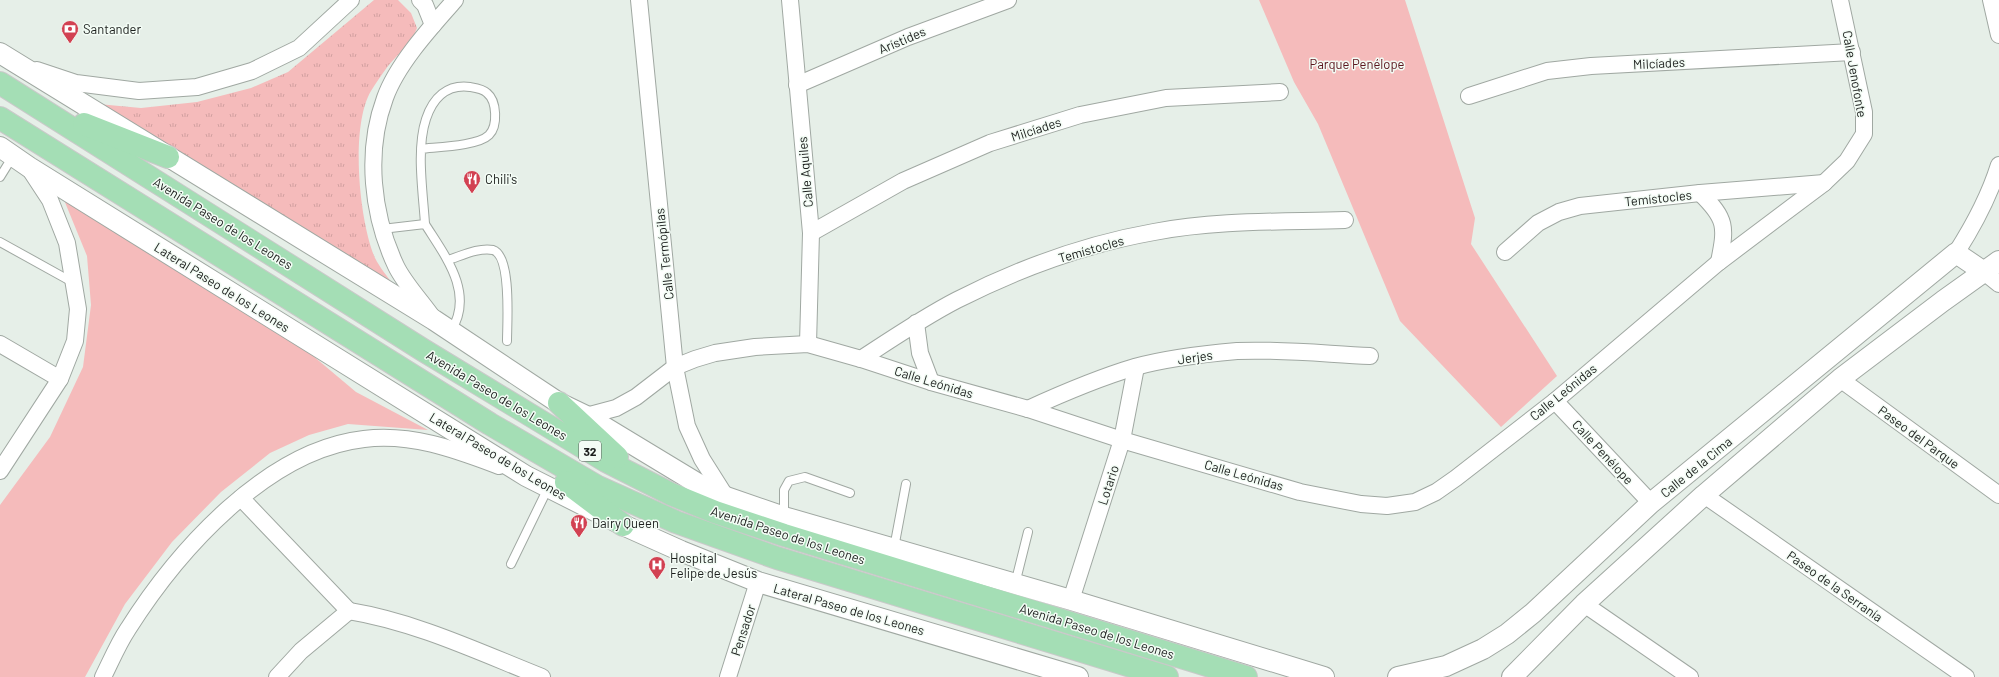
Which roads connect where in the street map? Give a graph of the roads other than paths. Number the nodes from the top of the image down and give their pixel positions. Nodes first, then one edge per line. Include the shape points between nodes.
1 (351, 0) edge
2 (420, 0) edge
3 (455, 0) edge
4 (639, 0) edge
5 (790, 0) edge
6 (1008, 0) edge
7 (1840, 0) edge
8 (1991, 0) edge
9 (433, 25) junction
10 (1999, 35) edge
11 (1852, 52) junction
12 (0, 53) edge
13 (18, 64) junction
14 (0, 83) edge
15 (797, 85) junction
16 (1280, 92) dead end
17 (1469, 96) dead end
18 (34, 104) junction
19 (0, 118) edge
20 (0, 128) edge
21 (46, 148) junction
22 (421, 149) junction
23 (14, 156) edge
24 (168, 157) junction
25 (1999, 165) edge
26 (0, 177) edge
27 (1824, 183) junction
28 (1700, 193) junction
29 (1345, 220) dead end
30 (425, 224) junction
31 (382, 230) junction
32 (811, 233) junction
33 (0, 242) edge
34 (1505, 252) dead end
35 (1956, 253) junction
36 (448, 260) junction
37 (1719, 262) junction
38 (1994, 272) edge
39 (75, 283) junction
40 (434, 320) junction
41 (916, 323) junction
42 (451, 331) junction
43 (507, 341) dead end
44 (0, 344) edge
45 (808, 344) junction
46 (1370, 356) dead end
47 (861, 359) junction
48 (675, 367) junction
49 (1136, 367) junction
50 (60, 379) junction
51 (1840, 379) junction
52 (931, 382) junction
53 (1555, 401) junction
54 (559, 403) junction
55 (1028, 409) junction
56 (586, 416) junction
57 (490, 424) junction
58 (1122, 440) junction
59 (0, 471) edge
60 (526, 476) junction
61 (642, 480) junction
62 (906, 484) dead end
63 (548, 488) junction
64 (850, 493) dead end
65 (1704, 494) junction
66 (1999, 495) edge
67 (726, 497) junction
68 (241, 498) junction
69 (1651, 503) junction
70 (784, 517) junction
71 (623, 525) junction
72 (1028, 532) dead end
73 (893, 549) junction
74 (511, 564) dead end
75 (758, 582) junction
76 (1015, 584) junction
77 (1071, 600) junction
78 (1584, 604) junction
79 (349, 611) junction
80 (1279, 670) edge
81 (1444, 671) edge
82 (103, 677) edge
83 (277, 677) edge
84 (542, 677) edge
85 (728, 677) edge
86 (1078, 677) edge
87 (1167, 677) edge
88 (1246, 677) edge
89 (1324, 677) edge
90 (1398, 677) edge
91 (1512, 677) edge
92 (1690, 677) edge
93 (1966, 677) edge

1 - 13 street via 299,48 252,71 197,87 138,91 76,83
2 - 9 street via 425,5
3 - 9 street
4 - 48 street, Calle Termópilas
5 - 15 street, Calle Aquiles
6 - 15 street, Arístides via 908,37
7 - 11 street, Calle Jenofonte
8 - 10 street
9 - 31 street via 404,63 385,98 375,135 373,180
11 - 17 street, Milcíades via 1547,70
11 - 27 street, Calle Jenofonte via 1864,112 1864,134 1847,161
12 - 13 street, Avenida Paseo de los Leones
13 - 24 street, Avenida Paseo de los Leones
14 - 18 main road, Avenida Paseo de los Leones / 32
15 - 32 street, Calle Aquiles
16 - 32 street, Milcíades via 1166,98 1080,115 990,143 903,181
18 - 24 main road
18 - 61 main road, Avenida Paseo de los Leones / 32 via 437,359
19 - 21 main road, Avenida Paseo de los Leones / 32
20 - 21 main road
21 - 57 main road, Avenida Paseo de los Leones / 32
22 - 22 lane via 430,108 443,92 465,86 488,93 494,104 495,118 494,128 489,135 467,143
22 - 30 lane
23 - 26 lane
23 - 39 street via 50,200 67,243
23 - 60 street, Lateral Paseo de los Leones
24 - 40 street, Avenida Paseo de los Leones
25 - 35 street via 1988,195
27 - 28 street, Temístocles
27 - 37 street, Calle Leónidas
28 - 34 street, Temístocles via 1580,206 1559,212 1538,223
28 - 37 street via 1722,218 1725,234
29 - 41 street, Temístocles via 1212,225 1155,231 1094,246 1043,263 956,300
30 - 31 lane
30 - 36 lane
31 - 40 street via 397,268
32 - 45 street, Calle Aquiles
33 - 39 lane
35 - 38 street, Calle de la Cima
35 - 69 street, Calle de la Cima
36 - 42 lane via 462,302 458,320
36 - 43 lane via 483,250 492,250 500,255 506,280
37 - 53 street, Calle Leónidas
38 - 51 street, Calle de la Cima via 1943,301
39 - 50 street via 78,309 75,341
40 - 42 street, Avenida Paseo de los Leones
41 - 47 street, Temístocles
41 - 52 street via 920,353
42 - 54 street, Avenida Paseo de los Leones
44 - 50 street
45 - 47 street, Calle Leónidas
45 - 48 street, Calle Leónidas via 755,347 715,353
46 - 49 street, Jerjes via 1237,351
47 - 52 street, Calle Leónidas
48 - 56 street, Calle Leónidas via 636,397 616,408
48 - 67 street, Calle Termópilas via 687,426 702,459
49 - 55 street, Jerjes via 1069,390
49 - 58 street, Lotario
50 - 59 street
51 - 65 street, Calle de la Cima
51 - 66 street, Paseo del Parque
52 - 55 street, Calle Leónidas
53 - 58 street, Calle Leónidas via 1436,492 1415,502 1387,506 1361,504 1300,492
53 - 69 street, Calle Penélope
54 - 56 street, Avenida Paseo de los Leones
54 - 61 main road
55 - 58 street, Calle Leónidas
56 - 67 street, Avenida Paseo de los Leones via 694,481
57 - 71 main road
57 - 87 main road, Avenida Paseo de los Leones / 32 via 598,487 676,522 777,558
58 - 77 street, Lotario
60 - 63 street, Lateral Paseo de los Leones
60 - 68 street via 454,449 424,441 365,438 335,444 285,465
61 - 88 main road, Avenida Paseo de los Leones / 32 via 715,512 784,535
62 - 73 lane
63 - 71 street, Lateral Paseo de los Leones
63 - 74 lane
64 - 70 lane via 805,477 789,481 784,490
65 - 78 street, Calle de la Cima
65 - 93 street, Paseo de la Serranía
67 - 70 street, Avenida Paseo de los Leones
68 - 79 street
68 - 82 street via 194,543 161,581 128,630
69 - 81 street, Calle de la Cima via 1517,626
70 - 73 street, Avenida Paseo de los Leones
71 - 75 street, Lateral Paseo de los Leones
72 - 76 lane
73 - 76 street, Avenida Paseo de los Leones
75 - 85 street, Pensador
75 - 86 street, Lateral Paseo de los Leones
76 - 77 street, Avenida Paseo de los Leones
77 - 80 street, Avenida Paseo de los Leones
78 - 91 street, Calle de la Cima
78 - 92 street
79 - 83 street via 301,651
79 - 84 street via 384,618 429,632
80 - 89 street, Avenida Paseo de los Leones
81 - 90 street, Calle de la Cima

